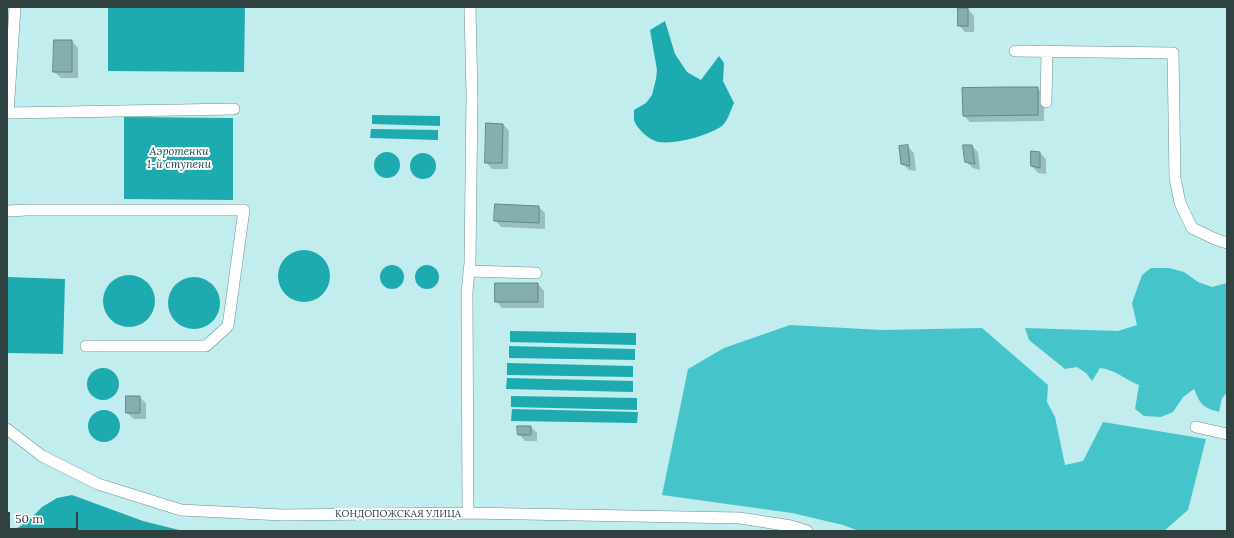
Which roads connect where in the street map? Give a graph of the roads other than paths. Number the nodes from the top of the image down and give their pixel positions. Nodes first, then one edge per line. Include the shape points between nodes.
1 (15, 7) edge
2 (470, 7) edge
3 (1016, 51) dead end
4 (1047, 51) junction
5 (1046, 102) dead end
6 (234, 109) dead end
7 (7, 211) edge
8 (1227, 243) edge
9 (469, 271) junction
10 (536, 273) dead end
11 (86, 346) dead end
12 (1196, 427) dead end
13 (7, 429) edge
14 (1227, 434) edge
15 (468, 513) junction
16 (806, 531) edge

1 - 6 street via 8,113
2 - 9 street via 472,96
3 - 4 street
4 - 5 street
4 - 8 street via 1173,53 1175,178 1180,203 1192,228
7 - 11 street via 244,210 228,326 206,346
9 - 10 street
9 - 15 street via 466,292
12 - 14 street
13 - 15 street, КОНДОПОЖСКАЯ УЛИЦА via 42,456 98,484 181,510 282,514
15 - 16 street, КОНДОПОЖСКАЯ УЛИЦА via 740,518 791,526

